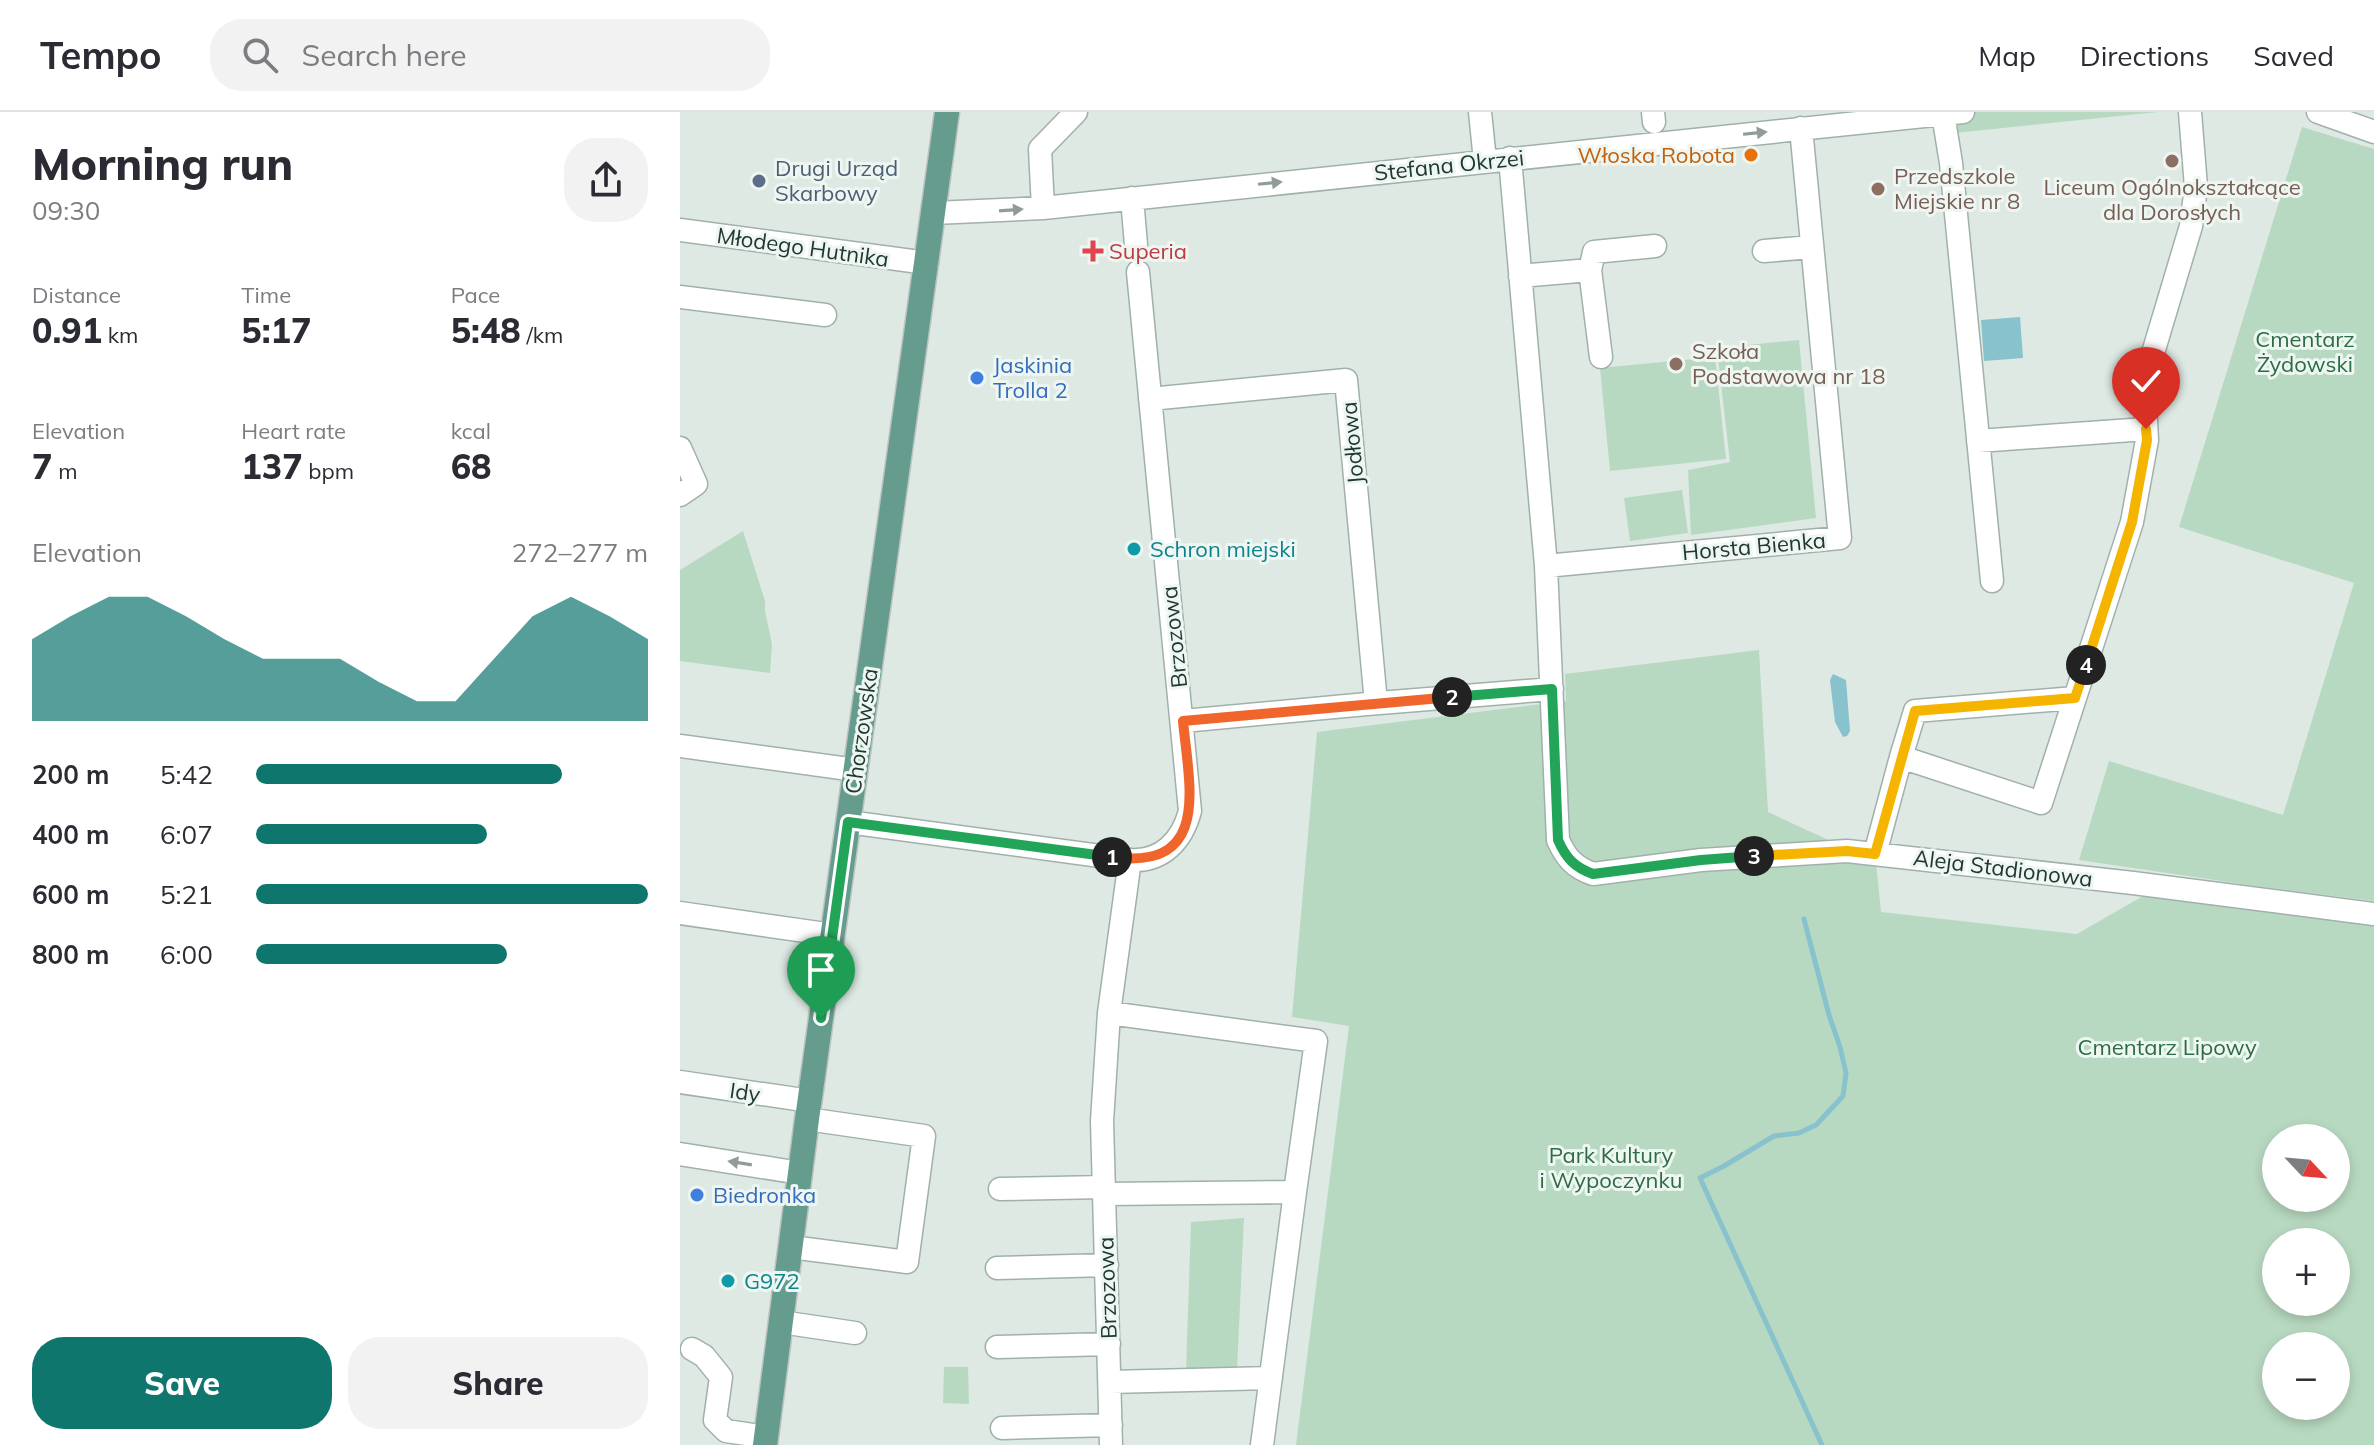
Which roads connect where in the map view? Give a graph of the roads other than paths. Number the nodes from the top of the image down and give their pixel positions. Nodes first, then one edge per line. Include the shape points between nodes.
1 (947, 112) edge
2 (1076, 112) edge
3 (1480, 112) edge
4 (2190, 112) edge
5 (2318, 112) edge
6 (1953, 113) edge
7 (1825, 119) edge
8 (1801, 128) junction
9 (2374, 132) edge
10 (1510, 158) junction
11 (1485, 161) junction
12 (1132, 198) junction
13 (1043, 208) junction
14 (934, 213) junction
15 (680, 230) edge
16 (1136, 245) dead end
17 (1655, 246) dead end
18 (1812, 247) junction
19 (1764, 251) dead end
20 (927, 263) junction
21 (1590, 270) junction
22 (1138, 272) dead end
23 (1520, 276) junction
24 (680, 297) edge
25 (825, 315) dead end
26 (1601, 357) dead end
27 (1150, 399) junction
28 (2146, 429) junction
29 (1978, 441) junction
30 (680, 449) edge
31 (680, 495) edge
32 (1546, 566) junction
33 (1992, 581) dead end
34 (1552, 689) junction
35 (2075, 698) junction
36 (1376, 703) junction
37 (1183, 721) junction
38 (680, 746) edge
39 (1901, 757) junction
40 (856, 770) junction
41 (848, 822) junction
42 (1875, 854) junction
43 (1130, 860) junction
44 (680, 913) edge
45 (2374, 914) edge
46 (833, 935) junction
47 (1109, 1013) junction
48 (680, 1082) edge
49 (809, 1110) junction
50 (680, 1154) edge
51 (800, 1173) junction
52 (1000, 1189) dead end
53 (1104, 1190) junction
54 (1295, 1192) junction
55 (791, 1247) junction
56 (1107, 1265) junction
57 (997, 1268) dead end
58 (781, 1322) junction
59 (855, 1333) dead end
60 (1109, 1344) junction
61 (997, 1347) dead end
62 (692, 1349) dead end
63 (1271, 1378) junction
64 (1110, 1382) junction
65 (1002, 1428) dead end
66 (1111, 1435) edge
67 (727, 1439) edge
68 (766, 1441) edge
69 (1262, 1445) edge

1 - 14 main road, Chorzowska
2 - 13 street via 1040,149
3 - 11 street
4 - 28 street via 2196,187 2191,226 2144,383
5 - 9 street
6 - 7 street, Stefana Okrzei
6 - 29 street via 1951,163
7 - 8 street, Stefana Okrzei
10 -> 8 street, Stefana Okrzei
8 - 18 street, Horsta Bienka
10 - 11 street, Stefana Okrzei
10 - 23 street
12 -> 11 street, Stefana Okrzei
12 - 13 street, Stefana Okrzei
12 - 16 street
14 -> 13 street, Stefana Okrzei
14 - 20 main road, Chorzowska
15 - 20 street, Młodego Hutnika
17 - 21 street via 1594,252
18 - 19 street
18 - 32 street, Horsta Bienka via 1840,538
20 - 40 main road, Chorzowska
21 - 23 street
21 - 26 street
22 - 27 street, Brzozowa
23 - 32 street
24 - 25 street
27 - 36 street, Jodłowa via 1346,380
27 - 37 street, Brzozowa
28 - 29 street
28 - 35 street via 2132,522
29 - 33 street
30 - 31 street via 696,484
32 - 34 street
34 - 36 street
34 - 42 street, Aleja Stadionowa via 1558,840 1580,869 1593,874 1701,860
35 - 39 street via 1915,711
35 - 39 street via 2041,803
36 - 37 street
37 - 43 street, Brzozowa via 1190,797 1186,825 1160,854
38 - 40 street
39 - 42 street
40 - 41 main road, Chorzowska
41 - 43 street
41 - 46 main road, Chorzowska
42 - 45 street, Aleja Stadionowa
43 - 47 street, Brzozowa
44 - 46 street
46 - 49 main road, Chorzowska
47 - 53 street, Brzozowa
47 - 54 street via 1316,1041
48 - 49 street, Idy
49 - 51 main road, Chorzowska
49 - 55 street, Idy via 924,1136 912,1230 907,1262
51 -> 50 street
51 - 55 main road, Chorzowska
52 - 53 street
53 - 54 street
53 - 56 street, Brzozowa
54 - 63 street
55 - 58 main road, Chorzowska
56 - 57 street
56 - 60 street, Brzozowa
58 - 59 street
58 - 68 main road, Chorzowska
60 - 61 street
60 - 64 street, Brzozowa
62 - 67 street via 721,1377 715,1420
63 - 64 street
63 - 69 street
64 - 66 street, Brzozowa
65 - 66 street
67 - 68 street

